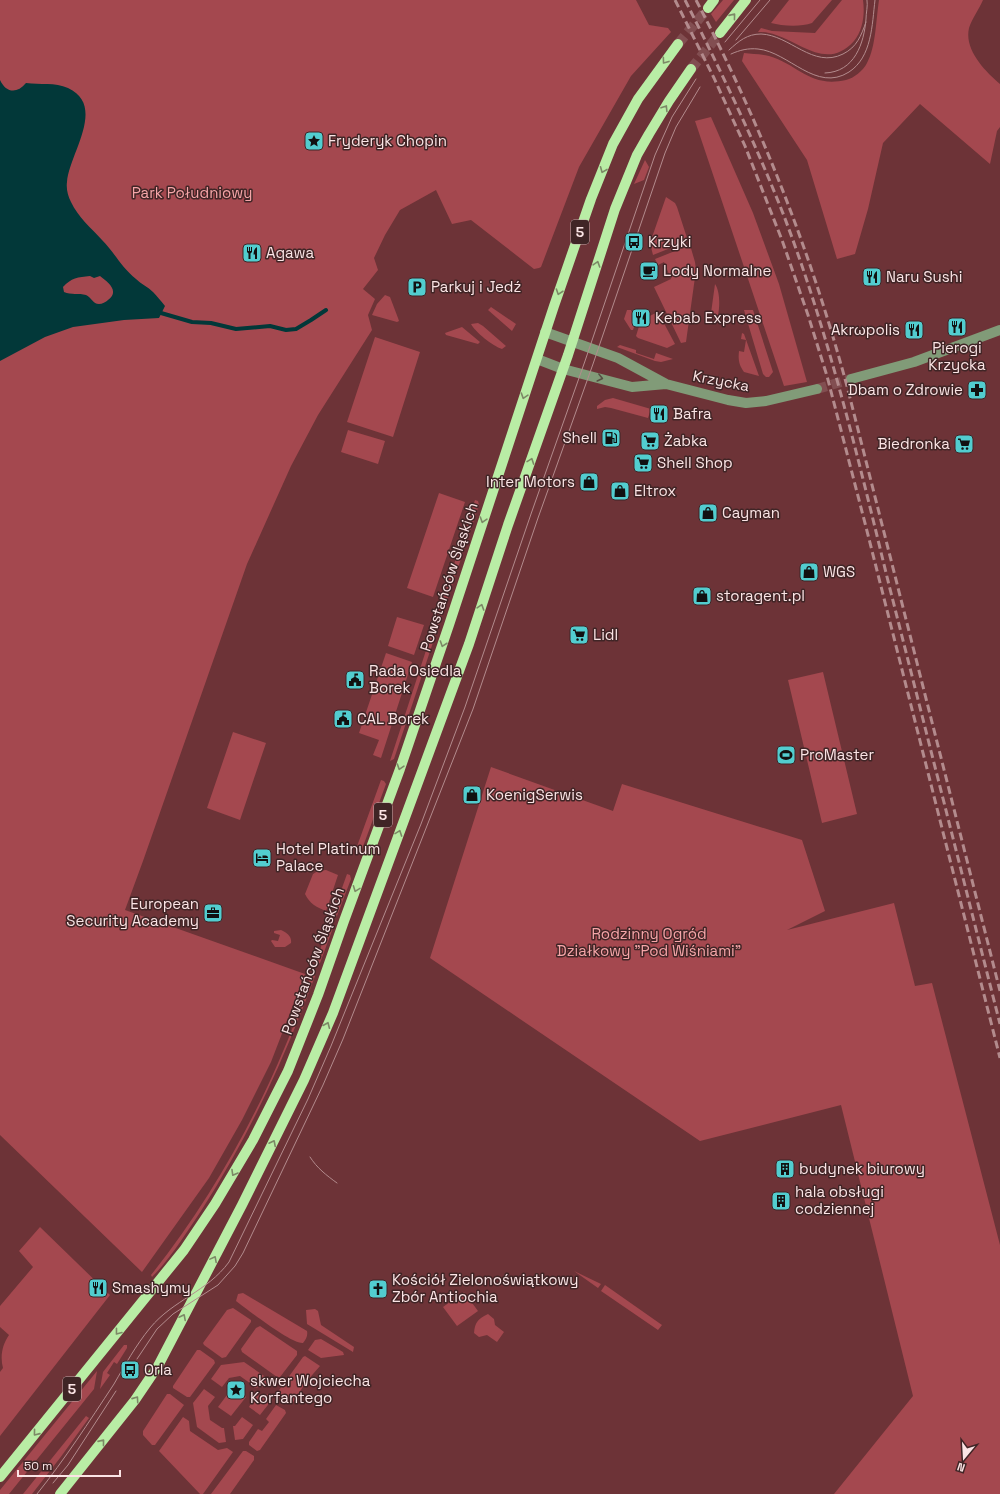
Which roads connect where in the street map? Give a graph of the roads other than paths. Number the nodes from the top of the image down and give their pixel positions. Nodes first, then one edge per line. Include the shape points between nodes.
1 (746, 0) edge
2 (720, 32) tunnel mouth
3 (678, 44) tunnel mouth
4 (691, 69) tunnel mouth
5 (1000, 330) edge
6 (546, 332) junction
7 (572, 341) junction
8 (537, 359) junction
9 (563, 369) junction
10 (850, 379) tunnel mouth
11 (666, 384) junction
12 (817, 389) tunnel mouth
13 (0, 1477) edge
14 (60, 1494) edge

2 -> 1 main road
3 -> 6 main road, Powstańców Śląskich / 5 via 638,99 613,144 591,199
7 -> 4 main road, 5 via 615,209 645,141
5 - 10 street via 914,362
6 - 7 street, Krzycka
6 - 8 main road, Powstańców Śląskich / 5
7 - 9 main road, 5
7 - 11 street, Krzycka via 618,358
8 - 9 street, Krzycka
8 -> 13 main road, Powstańców Śląskich / 5 via 400,769 288,1071 253,1140 184,1250
9 -> 11 street, Krzycka via 632,387
14 -> 9 main road, 5 via 135,1400 158,1366 304,1080 332,1013 469,644
11 - 12 street, Krzycka via 712,397 746,403 783,398

